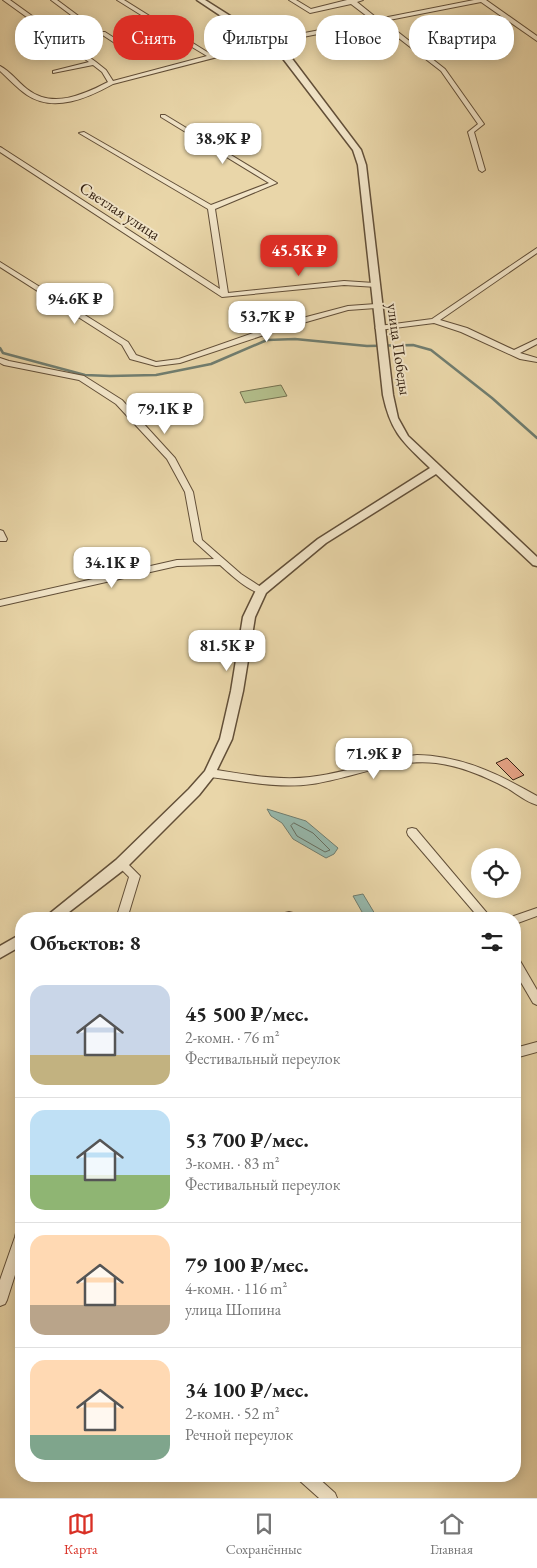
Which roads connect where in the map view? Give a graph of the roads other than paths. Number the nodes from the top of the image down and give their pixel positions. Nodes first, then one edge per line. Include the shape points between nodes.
1 (6, 0) edge
2 (54, 0) edge
3 (120, 0) edge
4 (200, 0) edge
5 (292, 0) edge
6 (360, 0) edge
7 (482, 0) edge
8 (352, 1) edge
9 (74, 15) edge
10 (143, 15) edge
11 (224, 15) edge
12 (371, 15) edge
13 (399, 17) edge
14 (103, 33) dead end
15 (399, 36) edge
16 (537, 39) edge
17 (113, 40) edge
18 (204, 59) edge
19 (289, 60) edge
20 (94, 63) junction
21 (0, 68) edge
22 (55, 72) dead end
23 (111, 84) junction
24 (163, 116) dead end
25 (82, 133) dead end
26 (0, 149) edge
27 (482, 170) dead end
28 (211, 208) junction
29 (537, 250) edge
30 (0, 264) edge
31 (374, 285) junction
32 (225, 295) junction
33 (376, 306) junction
34 (434, 321) junction
35 (379, 328) junction
36 (537, 341) edge
37 (514, 354) junction
38 (0, 360) edge
39 (537, 360) edge
40 (436, 469) junction
41 (224, 562) junction
42 (537, 563) edge
43 (261, 592) junction
44 (0, 603) edge
45 (210, 773) junction
46 (537, 801) edge
47 (412, 832) dead end
48 (121, 864) junction
49 (59, 912) edge
50 (123, 912) edge
51 (482, 912) edge
52 (537, 912) edge
53 (521, 918) edge
54 (15, 943) edge
55 (0, 953) edge
56 (521, 972) edge
57 (537, 1000) edge
58 (537, 1047) edge
59 (521, 1051) edge
60 (15, 1255) edge
61 (0, 1300) edge
62 (313, 1482) edge
63 (330, 1498) edge

1 - 20 street
2 - 9 street
3 - 10 street
4 - 11 street, улица Победы
5 - 8 street via 310,11
6 - 8 street
7 - 13 street
7 - 16 street
8 - 12 street
14 - 17 street
15 - 27 street via 443,70 481,124 471,132
18 - 23 street
19 - 31 street, улица Победы via 357,150 362,165
20 - 22 street
20 - 23 street
21 - 23 street via 32,96 46,101 92,95
24 - 28 street via 274,184
25 - 28 street
26 - 32 street, Светлая улица
28 - 32 street
29 - 34 street
30 - 33 street via 125,344 133,357 156,364 180,361 278,327 348,308
31 - 32 street via 344,283
31 - 33 street, улица Победы
33 - 35 street, улица Победы
34 - 35 street
34 - 37 street via 464,330
35 - 40 street, улица Победы via 393,418 404,438
36 - 37 street
37 - 39 street
38 - 41 street via 81,378 119,402 171,458 189,492 198,541
40 - 42 street, улица Победы
40 - 43 street via 322,541
41 - 43 street
41 - 44 street via 176,563
43 - 45 street via 249,617 226,739
45 - 46 street via 270,781 308,781 417,759 444,761 497,778
45 - 48 street
47 - 51 street
48 - 49 street
48 - 50 street via 135,876
52 - 53 street
54 - 55 street
56 - 57 street
58 - 59 street
60 - 61 street
62 - 63 street

